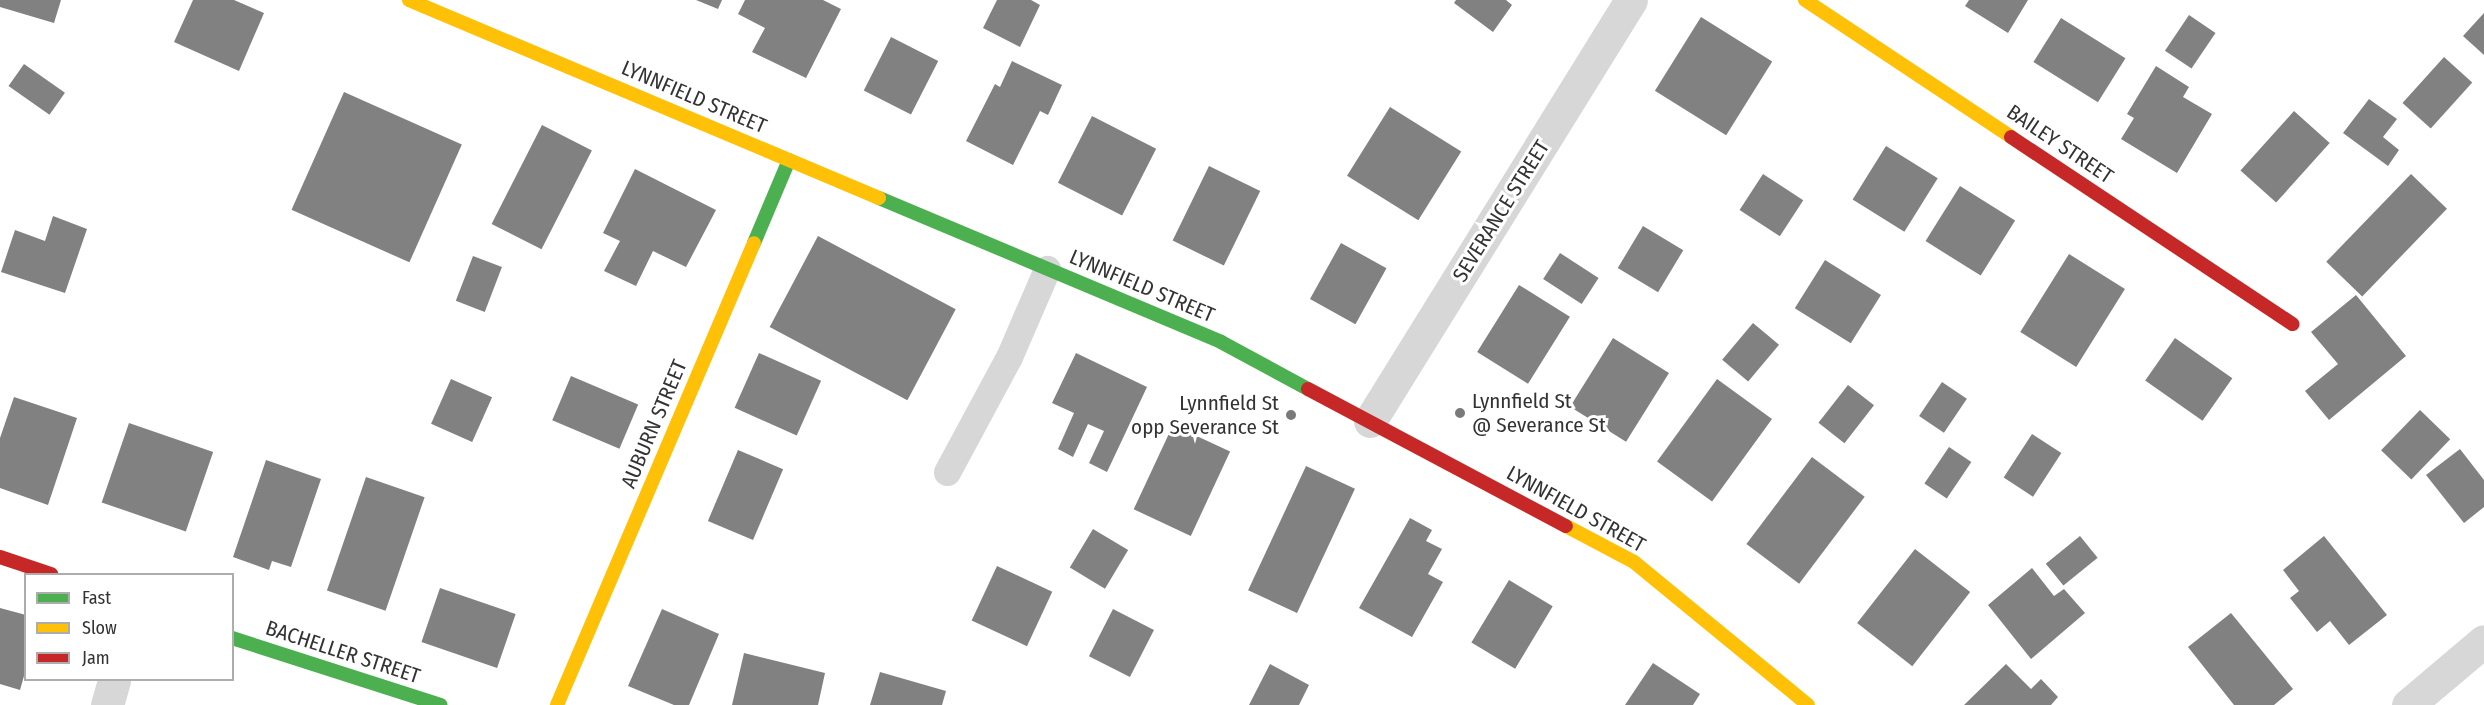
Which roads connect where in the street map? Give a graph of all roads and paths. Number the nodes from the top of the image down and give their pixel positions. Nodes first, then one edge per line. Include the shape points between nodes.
1 (1631, 0) edge
2 (1806, 0) edge
3 (422, 3) edge
4 (789, 160) junction
5 (1047, 269) junction
6 (2292, 324) dead end
7 (1370, 421) junction
8 (947, 472) dead end
9 (0, 557) edge
10 (48, 573) edge
11 (234, 639) edge
12 (2484, 641) edge
13 (114, 681) edge
14 (106, 705) edge
15 (441, 705) edge
16 (557, 705) edge
17 (1808, 705) edge
18 (2408, 705) edge

1 - 7 street, SEVERANCE STREET
2 - 6 main road, BAILEY STREET
3 - 4 main road, LYNNFIELD STREET
4 - 5 main road, LYNNFIELD STREET
4 - 16 main road, AUBURN STREET
5 - 7 main road, LYNNFIELD STREET via 1221,342
5 - 8 lane via 1009,357
7 - 17 main road, LYNNFIELD STREET via 1634,562
9 - 10 main road
11 - 15 main road, BACHELLER STREET
12 - 18 street
13 - 14 street

